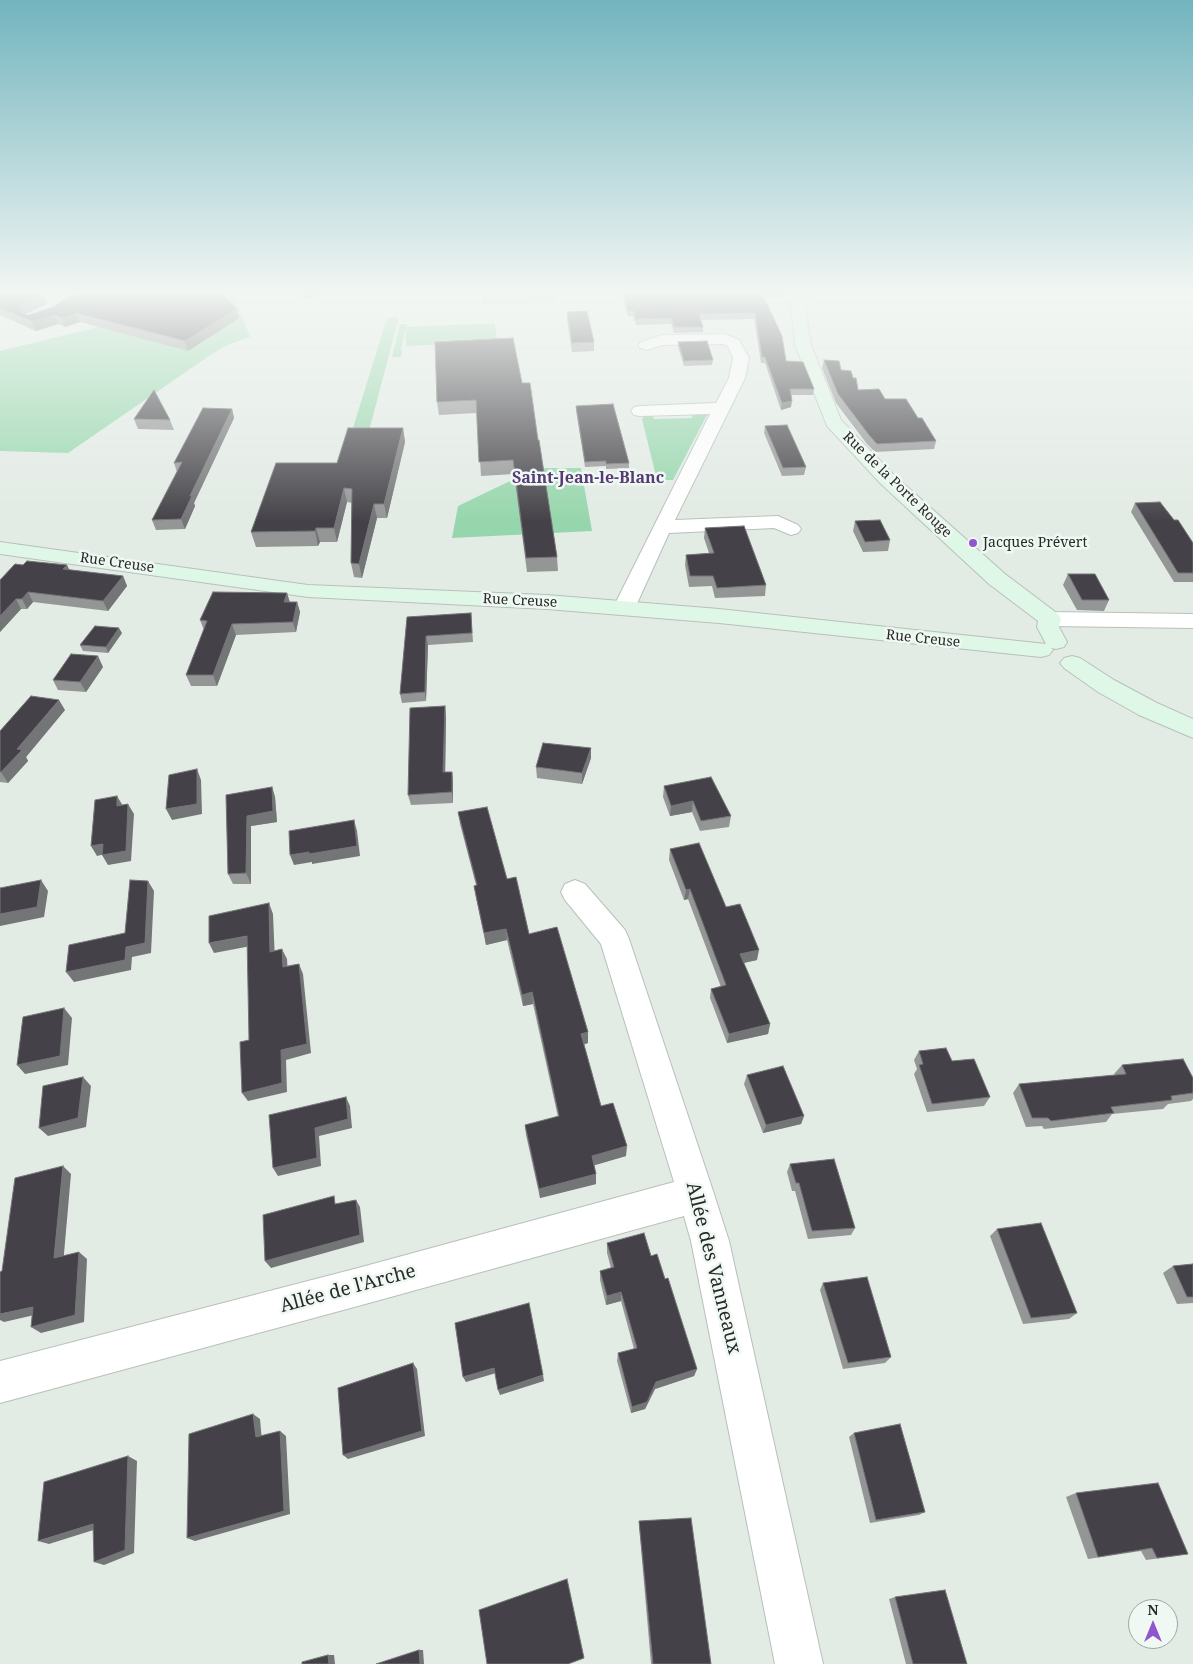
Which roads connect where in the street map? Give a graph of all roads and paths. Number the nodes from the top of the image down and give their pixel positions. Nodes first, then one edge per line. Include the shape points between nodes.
1 (739, 368) edge
2 (812, 368) edge
3 (722, 408) junction
4 (640, 411) dead end
5 (662, 527) junction
6 (791, 529) dead end
7 (0, 548) edge
8 (624, 608) junction
9 (1050, 619) junction
10 (1193, 621) edge
11 (1048, 646) junction
12 (1193, 730) edge
13 (575, 892) dead end
14 (696, 1194) junction
15 (0, 1382) edge
16 (799, 1664) edge

1 - 3 street
2 - 9 street, Rue de la Porte Rouge via 833,422 887,479 997,579
3 - 4 street
3 - 5 street
5 - 6 street via 778,522
5 - 8 street
7 - 8 street, Rue Creuse via 308,590
8 - 11 street, Rue Creuse
9 - 10 street
9 - 11 street
11 - 12 street via 1046,658 1056,663 1072,663 1106,686
13 - 14 street, Allée des Vanneaux via 614,939
14 - 15 street, Allée de l'Arche
14 - 16 street, Allée des Vanneaux via 710,1241

